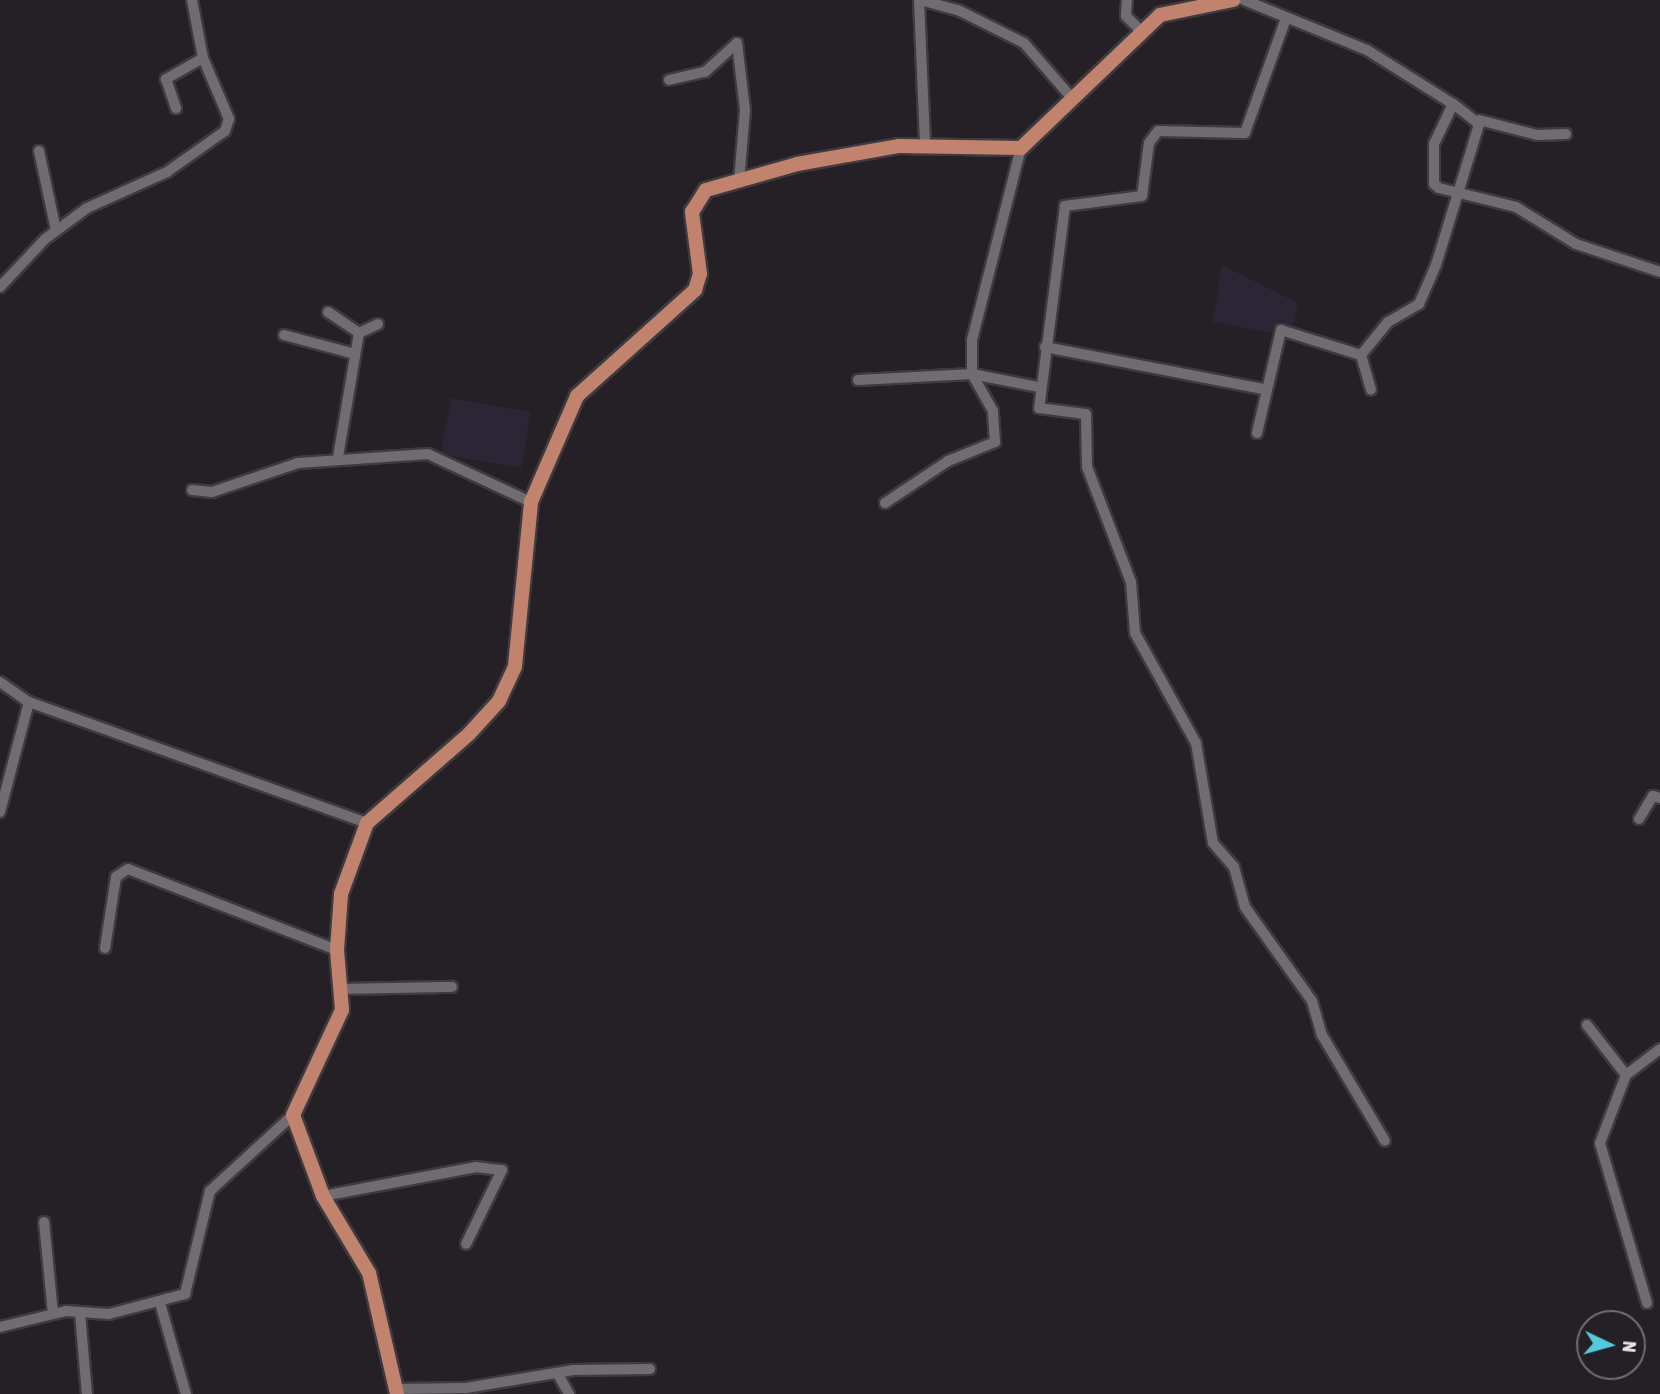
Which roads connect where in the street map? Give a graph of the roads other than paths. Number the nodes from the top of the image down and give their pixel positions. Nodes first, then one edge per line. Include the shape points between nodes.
1 (192, 0) edge
2 (919, 0) edge
3 (1128, 0) edge
4 (1233, 0) edge
5 (1244, 0) edge
6 (1285, 21) junction
7 (1141, 31) junction
8 (203, 58) junction
9 (670, 80) dead end
10 (1070, 96) junction
11 (1453, 104) junction
12 (176, 108) dead end
13 (1479, 120) junction
14 (1566, 134) dead end
15 (925, 144) junction
16 (1021, 148) junction
17 (39, 151) dead end
18 (738, 181) junction
19 (1457, 192) junction
20 (56, 230) junction
21 (1660, 272) edge
22 (0, 287) edge
23 (328, 312) dead end
24 (378, 324) dead end
25 (359, 333) junction
26 (284, 335) dead end
27 (1045, 347) junction
28 (355, 354) junction
29 (1361, 355) junction
30 (972, 374) junction
31 (858, 380) dead end
32 (1038, 387) junction
33 (1263, 389) junction
34 (1371, 390) dead end
35 (1257, 433) dead end
36 (338, 457) junction
37 (192, 490) dead end
38 (531, 502) junction
39 (885, 503) dead end
40 (0, 682) edge
41 (29, 702) junction
42 (1660, 798) edge
43 (0, 812) edge
44 (1639, 819) dead end
45 (367, 823) junction
46 (105, 948) dead end
47 (337, 950) junction
48 (452, 987) dead end
49 (345, 989) junction
50 (1587, 1025) dead end
51 (1660, 1049) edge
52 (1626, 1074) junction
53 (293, 1115) junction
54 (1385, 1141) dead end
55 (323, 1196) junction
56 (44, 1222) dead end
57 (466, 1244) dead end
58 (160, 1303) junction
59 (1647, 1303) dead end
60 (80, 1312) junction
61 (53, 1314) junction
62 (0, 1327) edge
63 (650, 1369) dead end
64 (559, 1376) junction
65 (396, 1391) edge
66 (87, 1394) edge
67 (186, 1394) edge
68 (569, 1394) edge

1 - 8 street
2 - 10 street via 958,10 1024,43
2 - 15 street
3 - 7 street via 1126,16
4 - 7 main road via 1217,8 1173,9
5 - 6 street
6 - 11 street via 1374,53
6 - 27 street via 1245,133 1157,131 1149,144 1142,196 1065,206
7 - 10 main road
8 - 12 street via 166,79
8 - 20 street via 229,119 225,131 167,172
9 - 18 street via 705,72 737,43 745,110
10 - 16 main road
11 - 13 street
11 - 19 street via 1434,144 1434,184
13 - 14 street via 1537,135
13 - 19 street
15 - 16 main road
15 - 18 main road via 797,164
16 - 30 street via 972,340
17 - 20 street
18 - 38 main road via 706,190 697,201 695,290 587,382 558,431
19 - 21 street via 1516,207 1576,244
19 - 29 street via 1419,304 1388,322
20 - 22 street
23 - 25 street
24 - 25 street
25 - 28 street
26 - 28 street
27 - 32 street
27 - 33 street
28 - 36 street
29 - 33 street via 1285,328 1273,342
29 - 34 street
30 - 31 street
30 - 32 street
30 - 39 street via 993,411 995,442 948,461
32 - 54 street via 1044,411 1086,414 1087,467 1131,582 1135,633 1196,743 1213,843 1234,867 1245,906 1312,1001 1322,1035
33 - 35 street
36 - 37 street via 298,463 212,492
36 - 38 street via 428,454
38 - 45 main road via 521,557 521,645 499,701
40 - 41 street
41 - 43 street
41 - 45 street
42 - 44 street via 1653,796
45 - 47 main road via 341,894
46 - 47 street via 116,877 128,869
47 - 49 main road
48 - 49 street
49 - 53 main road via 342,1010
50 - 52 street
51 - 52 street
52 - 59 street via 1600,1143
53 - 55 main road
53 - 58 street via 210,1191 197,1226 191,1290
55 - 57 street via 476,1167 502,1170
55 - 65 main road via 369,1273
56 - 61 street
58 - 60 street via 109,1314
58 - 67 street
60 - 61 street
60 - 66 street
61 - 62 street
63 - 64 street via 573,1370
64 - 65 street
64 - 68 street

